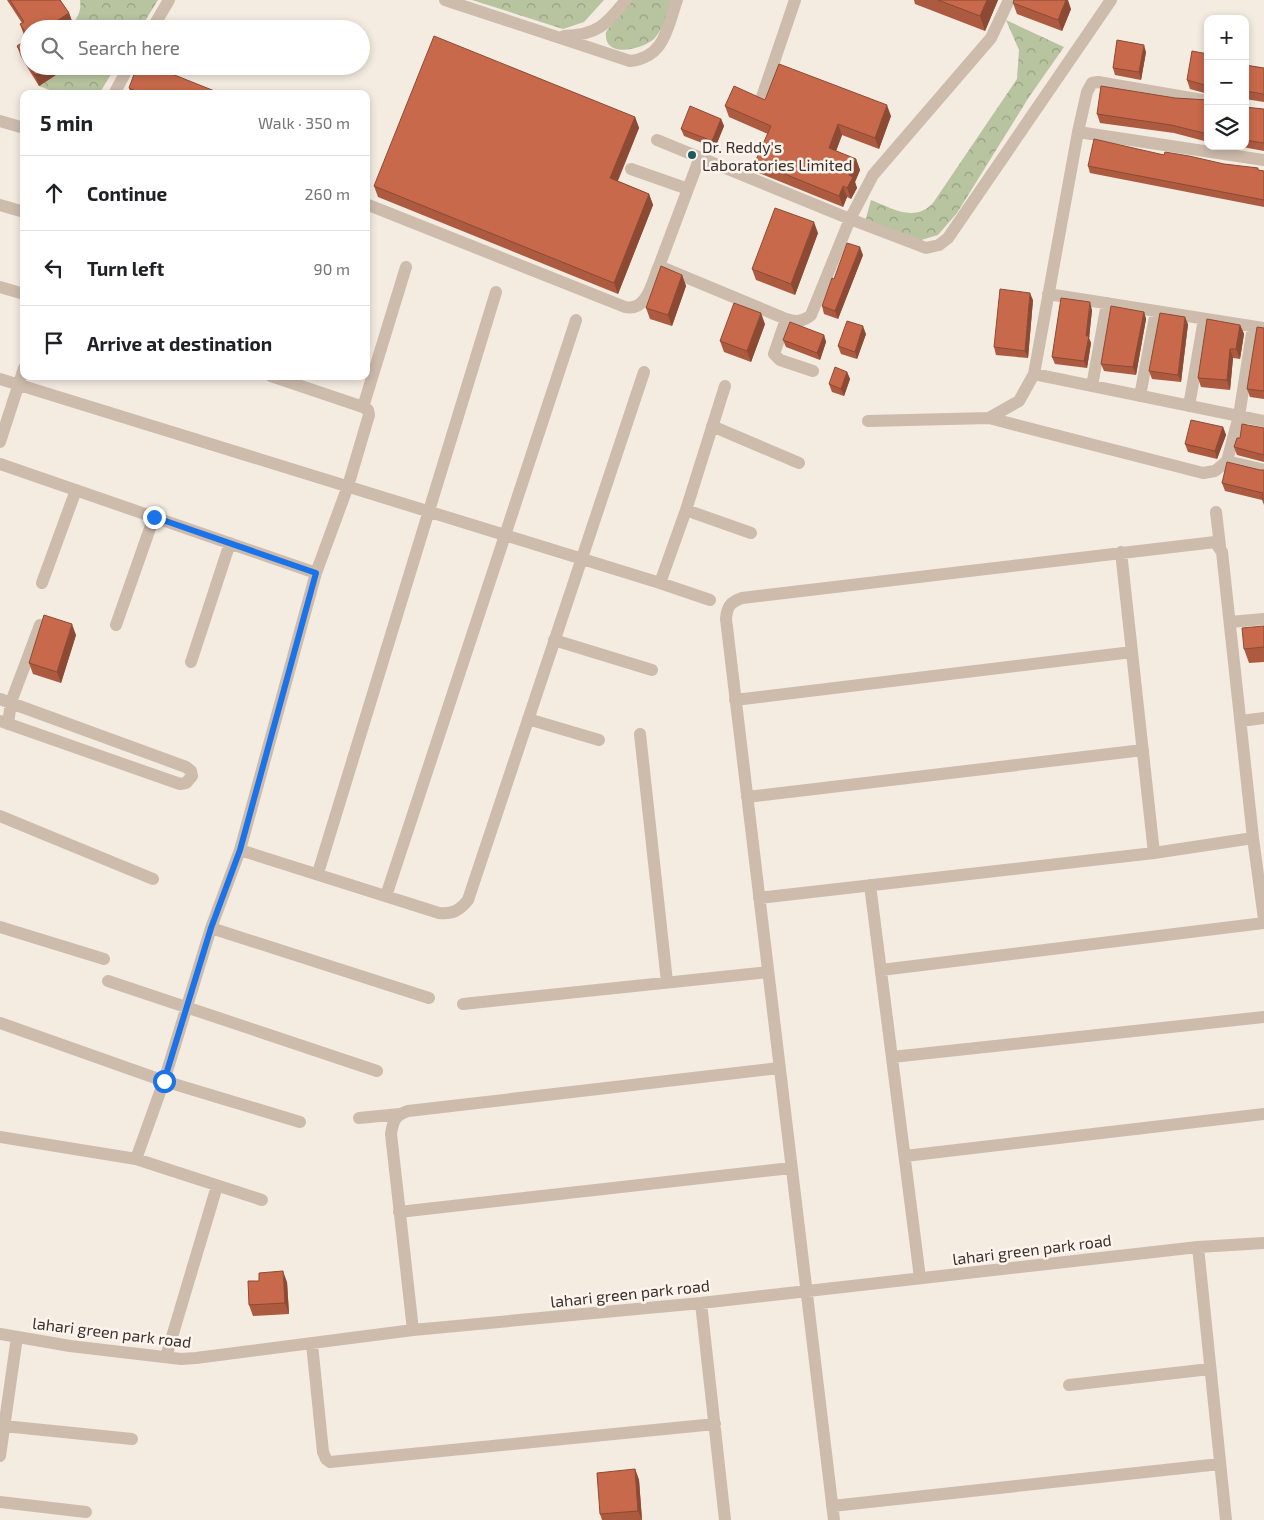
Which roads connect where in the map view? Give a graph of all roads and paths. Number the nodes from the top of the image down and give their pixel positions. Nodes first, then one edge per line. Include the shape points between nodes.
1 (170, 0) edge
2 (446, 0) edge
3 (626, 0) edge
4 (677, 0) edge
5 (795, 0) edge
6 (1009, 0) edge
7 (1111, 0) edge
8 (158, 20) edge
9 (559, 36) junction
10 (124, 75) edge
11 (116, 90) edge
12 (761, 100) edge
13 (1204, 100) edge
14 (0, 120) edge
15 (20, 127) edge
16 (1078, 132) junction
17 (657, 140) dead end
18 (700, 157) junction
19 (1264, 160) edge
20 (631, 168) dead end
21 (688, 190) junction
22 (0, 205) edge
23 (370, 206) edge
24 (20, 211) edge
25 (850, 219) junction
26 (406, 266) dead end
27 (659, 266) junction
28 (0, 287) edge
29 (496, 292) dead end
30 (20, 293) edge
31 (1048, 294) junction
32 (1107, 303) junction
33 (1156, 311) junction
34 (786, 318) junction
35 (1204, 319) junction
36 (576, 320) dead end
37 (1258, 328) edge
38 (812, 371) dead end
39 (644, 372) dead end
40 (1034, 374) junction
41 (0, 378) edge
42 (20, 380) edge
43 (283, 380) edge
44 (19, 384) junction
45 (725, 386) dead end
46 (1092, 386) junction
47 (1140, 396) junction
48 (1189, 406) junction
49 (363, 407) junction
50 (1239, 416) junction
51 (989, 418) junction
52 (1264, 421) edge
53 (868, 422) dead end
54 (712, 426) junction
55 (0, 442) edge
56 (1227, 461) junction
57 (799, 463) dead end
58 (0, 464) edge
59 (1264, 470) edge
60 (348, 486) junction
61 (76, 490) junction
62 (686, 510) junction
63 (428, 512) junction
64 (1216, 512) dead end
65 (154, 517) junction
66 (751, 533) dead end
67 (505, 536) junction
68 (230, 543) junction
69 (1220, 546) junction
70 (1121, 552) junction
71 (580, 560) junction
72 (316, 573) junction
73 (42, 583) dead end
74 (660, 583) junction
75 (710, 600) dead end
76 (1264, 620) edge
77 (1230, 622) junction
78 (40, 625) edge
79 (116, 625) dead end
80 (554, 640) junction
81 (1132, 652) junction
82 (191, 662) dead end
83 (652, 670) dead end
84 (6, 700) edge
85 (735, 700) junction
86 (1264, 718) edge
87 (528, 719) junction
88 (1241, 721) junction
89 (4, 723) edge
90 (640, 734) dead end
91 (599, 740) dead end
92 (1143, 750) junction
93 (747, 797) junction
94 (0, 816) edge
95 (1253, 838) junction
96 (240, 850) junction
97 (1154, 853) junction
98 (318, 873) junction
99 (153, 879) dead end
100 (870, 885) junction
101 (386, 896) junction
102 (759, 898) junction
103 (1264, 921) edge
104 (0, 927) edge
105 (211, 928) junction
106 (104, 959) dead end
107 (881, 970) junction
108 (768, 972) junction
109 (108, 981) dead end
110 (667, 982) junction
111 (429, 998) dead end
112 (463, 1004) dead end
113 (187, 1008) junction
114 (1264, 1017) edge
115 (0, 1023) edge
116 (892, 1057) junction
117 (779, 1068) junction
118 (377, 1071) dead end
119 (164, 1081) junction
120 (400, 1114) junction
121 (1264, 1114) edge
122 (359, 1118) dead end
123 (300, 1122) dead end
124 (0, 1137) edge
125 (905, 1156) junction
126 (136, 1159) junction
127 (791, 1168) junction
128 (217, 1186) junction
129 (262, 1200) dead end
130 (399, 1212) junction
131 (1264, 1243) edge
132 (1198, 1247) junction
133 (920, 1278) junction
134 (806, 1290) junction
135 (701, 1303) junction
136 (413, 1330) junction
137 (0, 1334) edge
138 (17, 1336) junction
139 (312, 1344) junction
140 (166, 1357) junction
141 (1210, 1368) junction
142 (1069, 1385) dead end
143 (715, 1424) junction
144 (4, 1426) junction
145 (132, 1439) dead end
146 (0, 1456) edge
147 (1220, 1464) junction
148 (0, 1502) edge
149 (832, 1506) junction
150 (86, 1512) dead end
151 (725, 1520) edge
152 (834, 1520) edge
153 (1226, 1520) edge

1 - 8 street
2 - 9 street
3 - 9 street via 599,29 576,36
4 - 9 street via 661,45 641,60 630,61
5 - 12 street
6 - 25 street via 991,38 873,176
7 - 25 street via 948,238 939,245 926,248
10 - 11 street
13 - 16 street via 1092,83
14 - 15 street
16 - 19 street
16 - 31 street
17 - 18 street
18 - 21 street
18 - 25 street
20 - 21 street
21 - 27 street
22 - 24 street
23 - 27 street via 625,308 638,307 644,302
25 - 34 street via 811,316 796,322
26 - 49 street
27 - 34 street
28 - 30 street
29 - 63 street
31 - 32 street
31 - 40 street
32 - 33 street
32 - 46 street
33 - 35 street
33 - 47 street
34 - 38 street via 774,354 780,360
35 - 37 street
35 - 48 street
36 - 67 street
37 - 50 street
39 - 71 street
40 - 46 street
40 - 51 street via 1019,400
41 - 44 street
42 - 44 street
43 - 49 street
44 - 55 street
44 - 60 street
45 - 54 street
46 - 47 street
47 - 48 street
48 - 50 street
49 - 60 street via 369,416
50 - 52 street
50 - 56 street
51 - 53 street
51 - 56 street via 1203,473 1215,471
54 - 57 street
54 - 62 street
56 - 59 street
58 - 61 street
60 - 63 street
60 - 72 street
61 - 65 street
61 - 73 street
62 - 66 street
62 - 74 street
63 - 67 street
63 - 98 street
64 - 69 street
65 - 68 street
65 - 79 street
67 - 71 street
67 - 101 street
68 - 72 street
68 - 82 street
69 - 70 street via 1209,542
69 - 77 street
70 - 81 street
70 - 85 street via 733,601 727,607 726,619
71 - 74 street
71 - 80 street
72 - 96 street
74 - 75 street
76 - 77 street
77 - 88 street
78 - 84 street
80 - 83 street
80 - 87 street
81 - 85 street
81 - 92 street
84 - 89 street
84 - 89 street via 186,767 192,776 180,784
85 - 93 street
86 - 88 street
87 - 91 street
87 - 101 street via 468,900 451,914
88 - 95 street
90 - 110 street
92 - 93 street
92 - 97 street
93 - 102 street
94 - 99 street
95 - 97 street
95 - 103 street
96 - 98 street
96 - 105 street
97 - 100 street
98 - 101 street
100 - 102 street
100 - 107 street
102 - 108 street
103 - 107 street
104 - 106 street
105 - 111 street
105 - 113 street
107 - 116 street
108 - 110 street
108 - 117 street
109 - 113 street
110 - 112 street
113 - 118 street
113 - 119 street
114 - 116 street
115 - 119 street
116 - 125 street
117 - 120 street via 408,1110
117 - 127 street
119 - 123 street
119 - 126 street
120 - 122 street
120 - 130 street via 393,1121 391,1134
121 - 125 street
124 - 126 street
125 - 133 street
126 - 128 street
127 - 130 street
127 - 134 street
128 - 129 street
128 - 140 street
130 - 136 street
131 - 132 street, lahari green park road
132 - 133 street, lahari green park road
132 - 141 street
133 - 134 street, lahari green park road
134 - 135 street, lahari green park road
134 - 149 street
135 - 136 street, lahari green park road
135 - 143 street
136 - 139 street, lahari green park road
137 - 138 street, lahari green park road
138 - 140 street, lahari green park road via 70,1346
138 - 144 street
139 - 140 street, lahari green park road via 196,1358
139 - 143 street via 323,1452 330,1462
141 - 142 street
141 - 147 street
143 - 151 street
144 - 145 street
144 - 146 street
147 - 149 street
147 - 153 street
148 - 150 street
149 - 152 street

